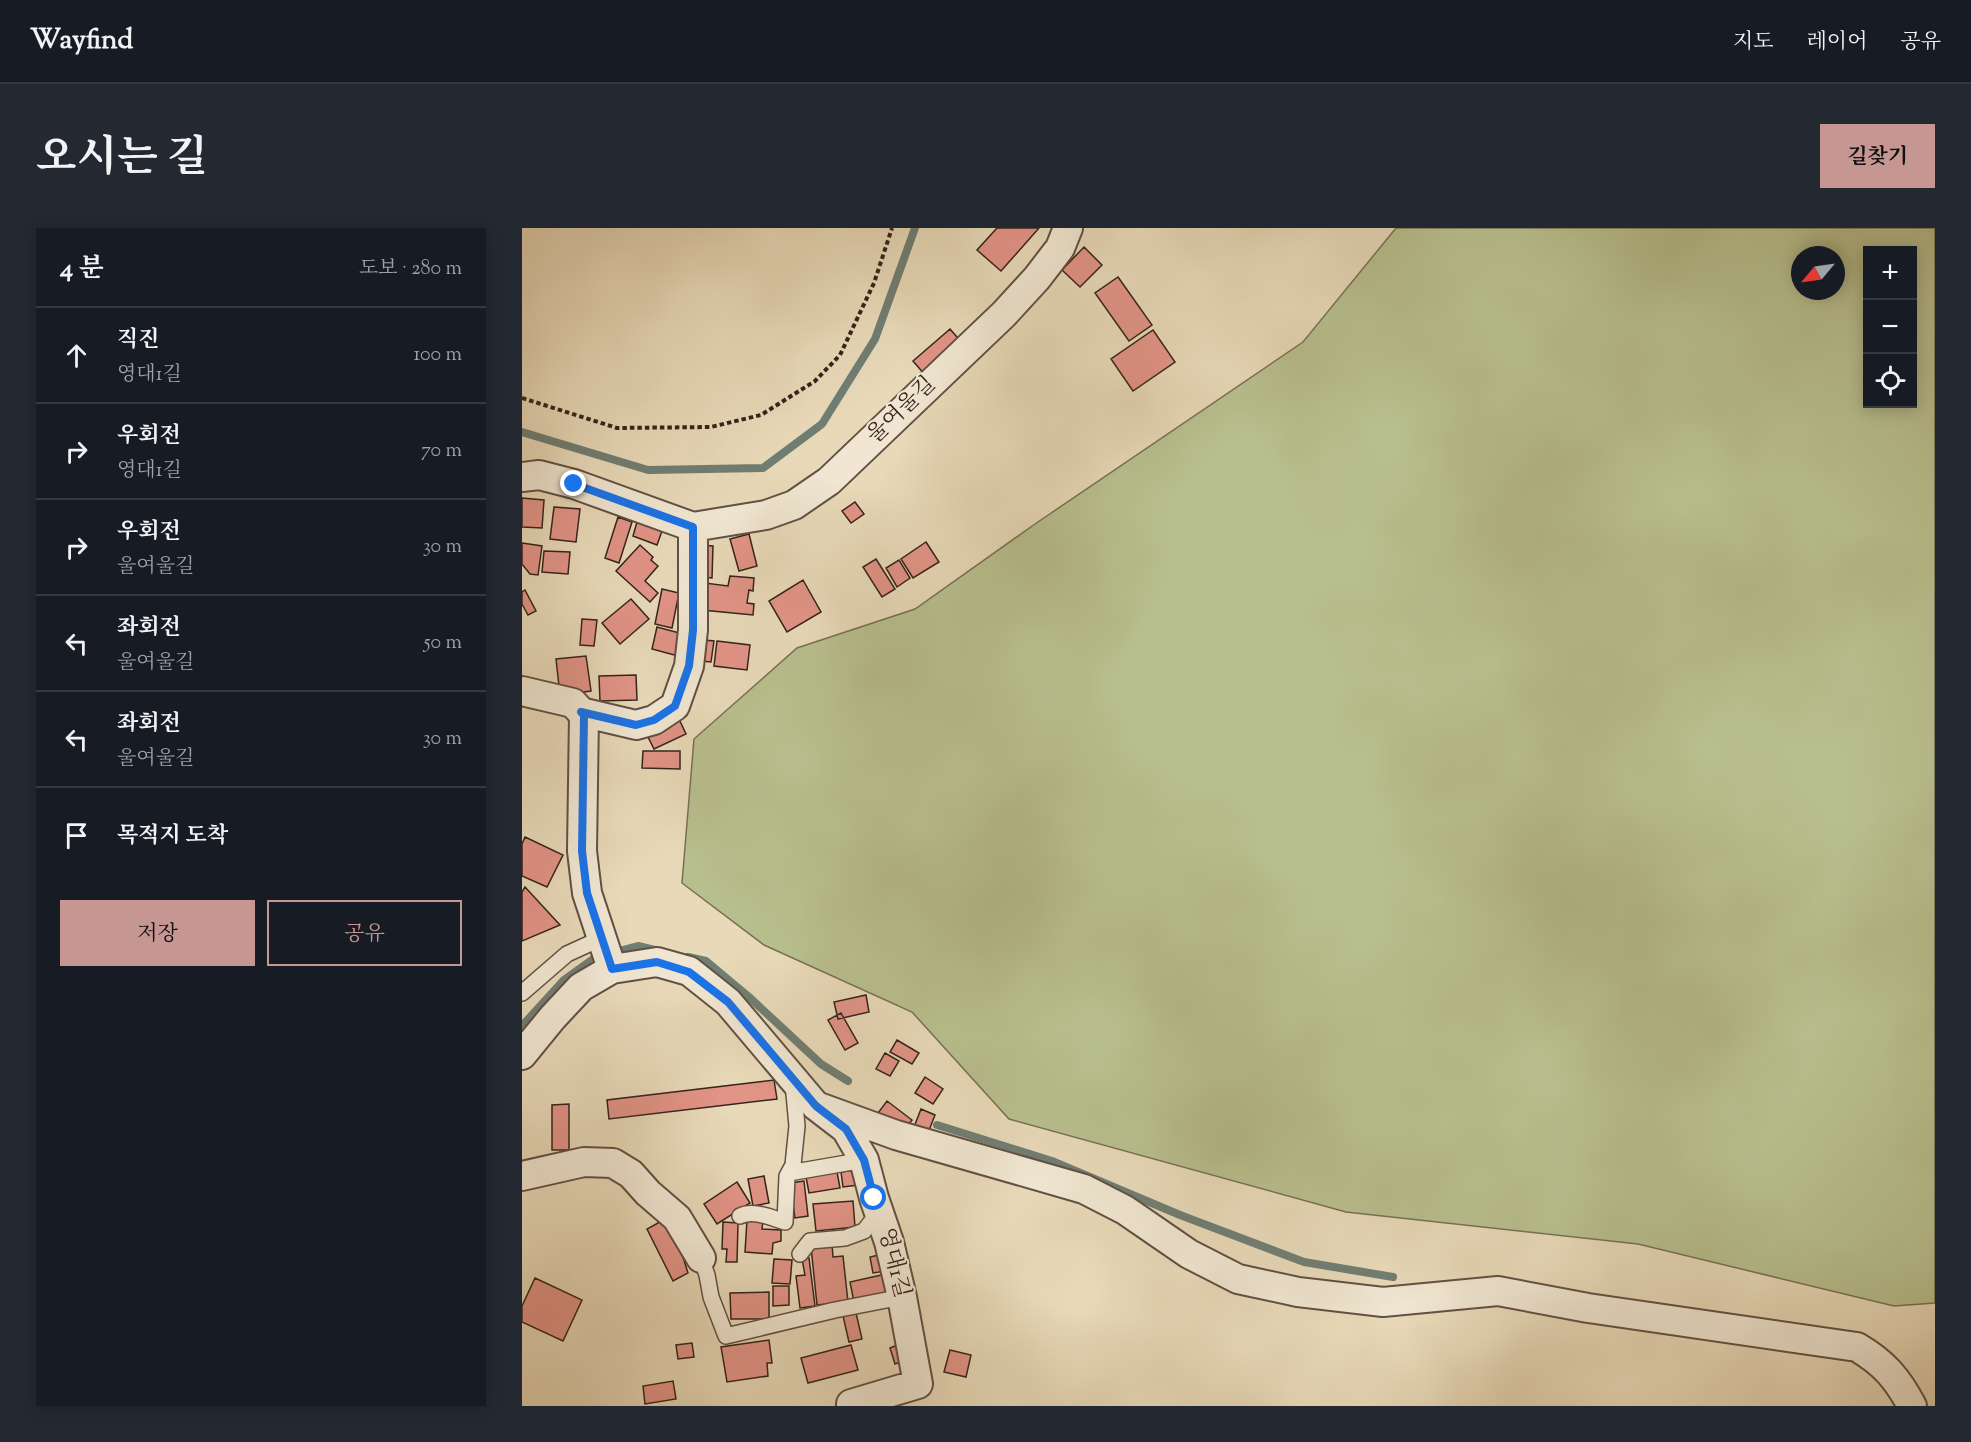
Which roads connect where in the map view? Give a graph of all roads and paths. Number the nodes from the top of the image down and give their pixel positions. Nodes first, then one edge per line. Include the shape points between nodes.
1 (892, 228) edge
2 (1068, 228) edge
3 (522, 398) edge
4 (522, 477) edge
5 (693, 527) junction
6 (522, 691) edge
7 (581, 712) junction
8 (602, 939) junction
9 (612, 968) junction
10 (522, 993) edge
11 (522, 1055) edge
12 (793, 1080) junction
13 (816, 1106) junction
14 (864, 1160) junction
15 (789, 1173) junction
16 (522, 1176) edge
17 (879, 1212) junction
18 (740, 1216) dead end
19 (800, 1254) dead end
20 (701, 1258) joint
21 (902, 1297) junction
22 (851, 1404) dead end
23 (1912, 1406) edge

1 - 3 path via 874,283 840,355 815,381 761,415 711,427 617,428
2 - 5 street, 울여울길 via 1060,248 1004,314 829,481 794,505 766,515
4 - 5 street, 울여울길 via 539,475 574,484
5 - 7 street via 693,630 689,666 675,706 654,720 636,725
6 - 7 street via 573,703
7 - 8 street via 582,851 587,893
8 - 9 street
8 - 10 lane via 567,954
9 - 11 street, 영대1길 via 582,987
9 - 12 street, 영대1길 via 657,962 689,972 728,1002
12 - 13 street, 영대1길
12 - 15 lane via 797,1126
13 - 14 street, 영대1길 via 846,1129
13 - 23 street via 896,1135 1084,1189 1125,1210 1189,1254 1238,1279 1298,1292 1383,1302 1498,1291 1857,1347 1877,1359 1902,1387
14 - 15 lane
14 - 17 street, 영대1길
15 - 18 lane via 785,1222 754,1214
16 - 20 street via 584,1162 613,1163 631,1174 677,1218
17 - 19 lane via 864,1231 845,1238 810,1241
17 - 21 street, 영대1길
20 - 21 lane via 726,1336
21 - 22 street, 영대1길 via 918,1384

